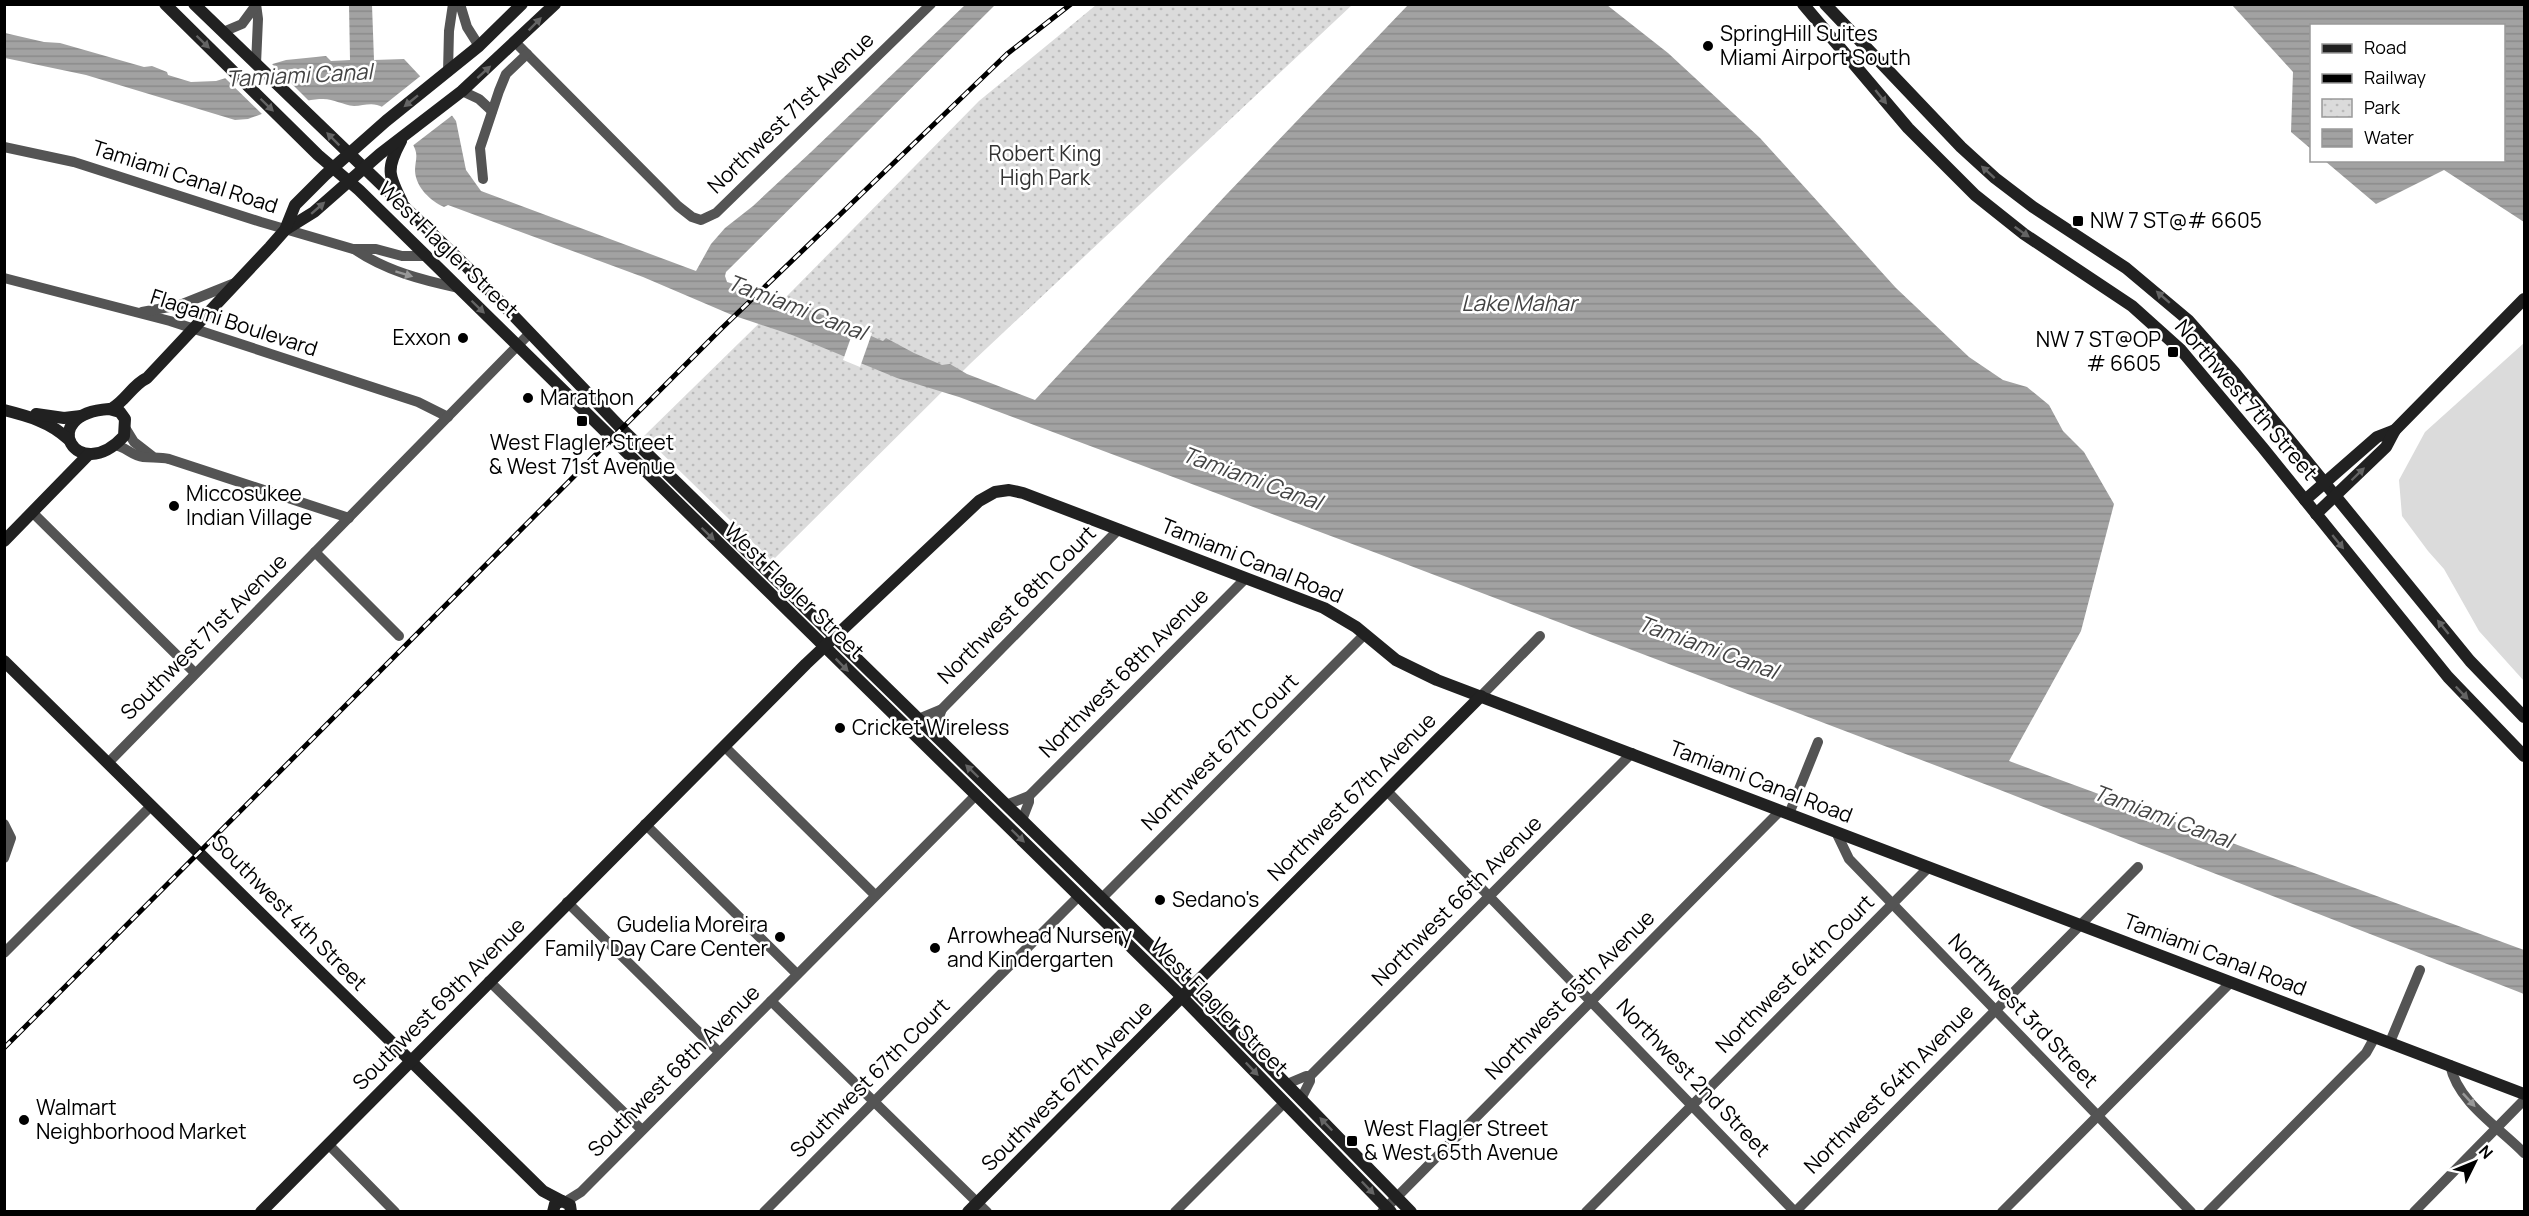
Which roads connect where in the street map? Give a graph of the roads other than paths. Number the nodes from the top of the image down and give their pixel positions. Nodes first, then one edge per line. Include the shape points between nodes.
1 (165, 4) edge
2 (194, 4) edge
3 (453, 4) edge
4 (460, 4) edge
5 (522, 4) edge
6 (555, 4) edge
7 (931, 4) edge
8 (1803, 4) edge
9 (1825, 4) edge
10 (256, 5) edge
11 (500, 27) junction
12 (223, 32) junction
13 (516, 43) junction
14 (479, 46) junction
15 (527, 54) junction
16 (256, 64) junction
17 (448, 72) junction
18 (462, 92) junction
19 (492, 111) junction
20 (402, 140) junction
21 (4, 147) edge
22 (348, 154) junction
23 (333, 168) junction
24 (363, 169) junction
25 (483, 179) dead end
26 (349, 182) junction
27 (407, 211) junction
28 (285, 230) junction
29 (353, 249) junction
30 (426, 256) junction
31 (4, 278) edge
32 (237, 282) junction
33 (459, 288) junction
34 (2524, 299) edge
35 (139, 313) junction
36 (193, 330) junction
37 (530, 333) junction
38 (518, 345) junction
39 (147, 378) junction
40 (111, 409) junction
41 (4, 411) edge
42 (29, 416) junction
43 (82, 416) junction
44 (448, 417) junction
45 (126, 424) junction
46 (2395, 430) junction
47 (70, 442) junction
48 (114, 445) junction
49 (89, 454) junction
50 (152, 456) junction
51 (63, 478) junction
52 (2324, 484) junction
53 (995, 492) joint
54 (2334, 497) junction
55 (2305, 501) junction
56 (699, 505) junction
57 (32, 512) junction
58 (2316, 514) junction
59 (689, 516) junction
60 (349, 518) junction
61 (1119, 529) junction
62 (4, 541) edge
63 (315, 552) junction
64 (1246, 578) junction
65 (1365, 634) junction
66 (399, 636) dead end
67 (1540, 636) dead end
68 (834, 637) junction
69 (824, 646) junction
70 (4, 661) edge
71 (195, 673) junction
72 (1481, 696) junction
73 (942, 709) junction
74 (2524, 717) edge
75 (918, 719) junction
76 (933, 733) junction
77 (1818, 742) dead end
78 (724, 746) junction
79 (1632, 753) junction
80 (2524, 756) edge
81 (108, 763) junction
82 (1387, 791) junction
83 (976, 795) junction
84 (1029, 796) junction
85 (1006, 805) junction
86 (152, 806) junction
87 (1785, 812) junction
88 (1022, 820) junction
89 (4, 824) edge
90 (645, 824) junction
91 (1836, 832) junction
92 (4, 858) edge
93 (1929, 867) junction
94 (2138, 867) dead end
95 (875, 895) junction
96 (1079, 896) junction
97 (1490, 896) junction
98 (1102, 898) junction
99 (567, 902) junction
100 (1892, 904) junction
101 (2081, 925) junction
102 (4, 953) edge
103 (2420, 970) dead end
104 (797, 974) junction
105 (489, 981) junction
106 (2231, 982) junction
107 (1191, 986) junction
108 (1182, 996) junction
109 (771, 1001) junction
110 (1591, 1001) junction
111 (1995, 1010) junction
112 (2375, 1037) junction
113 (2390, 1042) junction
114 (720, 1052) junction
115 (410, 1061) junction
116 (2450, 1065) junction
117 (1310, 1076) junction
118 (1287, 1084) junction
119 (2524, 1094) edge
120 (1301, 1099) junction
121 (2524, 1100) edge
122 (874, 1102) junction
123 (1285, 1102) junction
124 (1693, 1105) junction
125 (2097, 1116) junction
126 (2498, 1128) junction
127 (642, 1130) junction
128 (328, 1144) junction
129 (2524, 1153) edge
130 (1396, 1197) junction
131 (982, 1207) edge
132 (565, 1208) edge
133 (1386, 1210) edge
134 (261, 1212) edge
135 (395, 1212) edge
136 (764, 1212) edge
137 (968, 1212) edge
138 (1175, 1212) edge
139 (1411, 1212) edge
140 (1586, 1212) edge
141 (1795, 1212) edge
142 (2002, 1212) edge
143 (2191, 1212) edge
144 (2208, 1212) edge
145 (2414, 1212) edge

1 -> 23 main road, West Flagler Street
2 - 12 main road, West Flagler Street
3 - 17 street
4 - 14 street via 467,27
5 - 11 main road
13 -> 6 main road
7 - 15 street, Northwest 71st Avenue via 716,213 701,220 678,206
8 -> 55 main road, Northwest 7th Street via 1908,128 1975,195 2024,234 2116,294 2165,334 2202,373
52 -> 9 main road, Northwest 7th Street via 2188,320 2126,268 1995,178 1960,147
10 - 12 street via 242,24
10 - 16 street
11 - 13 main road
11 - 14 main road
12 - 16 main road, West Flagler Street
13 - 15 street
18 -> 13 main road
14 - 17 main road
15 - 19 street via 506,74
22 -> 16 main road, West Flagler Street
17 -> 22 main road
18 - 19 street via 479,99
18 - 20 main road
19 - 25 street via 480,148
20 - 24 main road
20 - 27 main road via 391,161 390,173
21 - 28 street, Tamiami Canal Road via 74,162
22 - 23 main road
22 - 24 main road, West Flagler Street
23 - 26 main road, West Flagler Street
23 - 28 main road via 295,205
24 - 26 main road
24 - 27 main road, West Flagler Street
28 -> 26 main road
26 - 30 main road, West Flagler Street
27 - 37 main road, West Flagler Street
28 - 29 street, Tamiami Canal Road
28 - 32 main road
29 - 30 street, Tamiami Canal Road
29 -> 33 street, Tamiami Canal Road via 386,268
30 - 33 main road, West Flagler Street
31 - 35 street, Flagami Boulevard
32 - 35 street via 180,306
32 - 36 main road
33 -> 38 main road, West Flagler Street
34 - 46 main road
35 - 36 street, Flagami Boulevard
36 - 39 main road
36 - 44 street, Flagami Boulevard via 418,402
37 - 38 street, Southwest 71st Avenue
37 - 56 main road, West Flagler Street
38 - 44 street, Southwest 71st Avenue
38 - 59 main road, West Flagler Street
39 - 40 main road
39 - 45 main road via 130,406
40 - 43 main road
40 - 45 main road via 120,412
41 - 42 main road
42 - 43 main road
42 - 47 main road via 55,428
43 - 47 main road via 71,425
44 - 60 street, Southwest 71st Avenue
45 - 48 main road via 123,436
45 - 50 street via 134,442
46 - 52 main road via 2377,437
54 -> 46 main road via 2386,447
47 - 49 main road via 80,453
47 - 51 main road
48 - 49 main road
48 - 50 street via 142,457
49 - 51 main road
50 - 60 street
51 - 57 main road
52 - 54 main road, Northwest 7th Street
52 - 55 main road
53 - 61 main road, Tamiami Canal Road via 1023,493
53 - 68 main road, Southwest 69th Avenue via 978,501
54 - 58 main road
74 -> 54 main road, Northwest 7th Street via 2470,661
55 - 58 main road, Northwest 7th Street
56 - 59 main road
56 - 68 main road, West Flagler Street
57 - 62 main road
57 - 71 street
58 -> 80 main road, Northwest 7th Street via 2448,677
59 -> 69 main road, West Flagler Street
60 - 63 street, Southwest 71st Avenue
61 - 64 main road, Tamiami Canal Road
61 - 73 street, Northwest 68th Court
63 - 66 street
63 - 71 street, Southwest 71st Avenue
64 - 65 main road, Tamiami Canal Road via 1330,611
64 - 84 street, Northwest 68th Avenue
65 - 72 main road, Tamiami Canal Road via 1407,667
65 - 98 street, Northwest 67th Court
67 - 72 street, Northwest 67th Avenue
68 - 69 main road, Southwest 69th Avenue
68 - 75 main road, West Flagler Street
69 - 78 main road, Southwest 69th Avenue
69 -> 83 main road, West Flagler Street
70 - 81 main road, Southwest 4th Street
71 - 81 street, Southwest 71st Avenue
72 - 79 main road, Tamiami Canal Road
72 - 82 main road, Northwest 67th Avenue
73 - 75 street, Northwest 68th Court
73 - 76 street, Northwest 68th Court
75 - 76 main road, West Flagler Street
85 -> 76 main road, West Flagler Street
77 - 87 street, Northwest 65th Avenue
78 - 90 main road, Southwest 69th Avenue
78 - 95 street
79 - 87 main road, Tamiami Canal Road
79 - 97 street, Northwest 66th Avenue
81 - 86 main road, Southwest 4th Street
82 - 97 street, Northwest 2nd Street
82 - 107 main road, Northwest 67th Avenue
83 - 95 street, Southwest 68th Avenue
83 -> 96 main road, West Flagler Street
84 - 85 street, Northwest 68th Avenue
84 - 88 street, Northwest 68th Avenue
85 - 88 main road, West Flagler Street
86 - 102 street
86 - 115 main road, Southwest 4th Street
87 - 91 main road, Tamiami Canal Road
87 - 110 street, Northwest 65th Avenue
88 - 98 main road, West Flagler Street
89 - 92 street via 11,838
90 - 99 main road, Southwest 69th Avenue
90 - 104 street
91 - 93 main road, Tamiami Canal Road
91 - 100 street, Northwest 3rd Street via 1849,859
93 - 100 street, Northwest 64th Court
93 - 101 main road, Tamiami Canal Road
94 - 101 street, Northwest 64th Avenue
95 - 104 street, Southwest 68th Avenue
96 - 108 main road, West Flagler Street
96 - 122 street, Southwest 67th Court
97 - 110 street, Northwest 2nd Street
97 - 117 street, Northwest 66th Avenue
98 - 107 main road, West Flagler Street
99 - 105 main road, Southwest 69th Avenue
99 - 114 street
100 - 111 street, Northwest 3rd Street
100 - 124 street, Northwest 64th Court
101 - 106 main road, Tamiami Canal Road
101 - 111 street, Northwest 64th Avenue
103 - 113 street
104 - 109 street, Southwest 68th Avenue
105 - 115 main road, Southwest 69th Avenue
105 - 127 street
106 - 112 main road, Tamiami Canal Road
106 - 125 street
107 - 108 main road, Southwest 67th Avenue
107 - 118 main road, West Flagler Street
108 -> 123 main road, West Flagler Street
108 - 131 main road, Southwest 67th Avenue
109 - 114 street, Southwest 68th Avenue
109 - 122 street
110 - 124 street, Northwest 2nd Street
110 - 130 street, Northwest 65th Avenue
111 - 125 street, Northwest 3rd Street
111 - 141 street, Northwest 64th Avenue
112 - 113 main road, Tamiami Canal Road
112 - 144 street via 2366,1053
113 - 116 main road, Tamiami Canal Road
114 - 127 street, Southwest 68th Avenue
115 - 128 main road, Southwest 69th Avenue
115 - 132 main road, Southwest 4th Street
116 - 119 main road, Tamiami Canal Road
116 -> 126 street via 2453,1080
117 - 118 street, Northwest 66th Avenue
117 - 120 street, Northwest 66th Avenue
118 - 120 main road, West Flagler Street
130 -> 120 main road, West Flagler Street
121 - 126 street
122 - 131 street
122 - 136 street, Southwest 67th Court
123 -> 133 main road, West Flagler Street
123 - 138 street
124 - 140 street, Northwest 64th Court
124 - 141 street, Northwest 2nd Street
125 - 142 street
125 - 143 street, Northwest 3rd Street
126 - 129 street
126 - 145 street
127 - 132 street, Southwest 68th Avenue
128 - 134 main road, Southwest 69th Avenue
128 - 135 street
130 - 133 street, Northwest 65th Avenue
130 - 139 main road, West Flagler Street
131 - 137 main road, Southwest 67th Avenue

